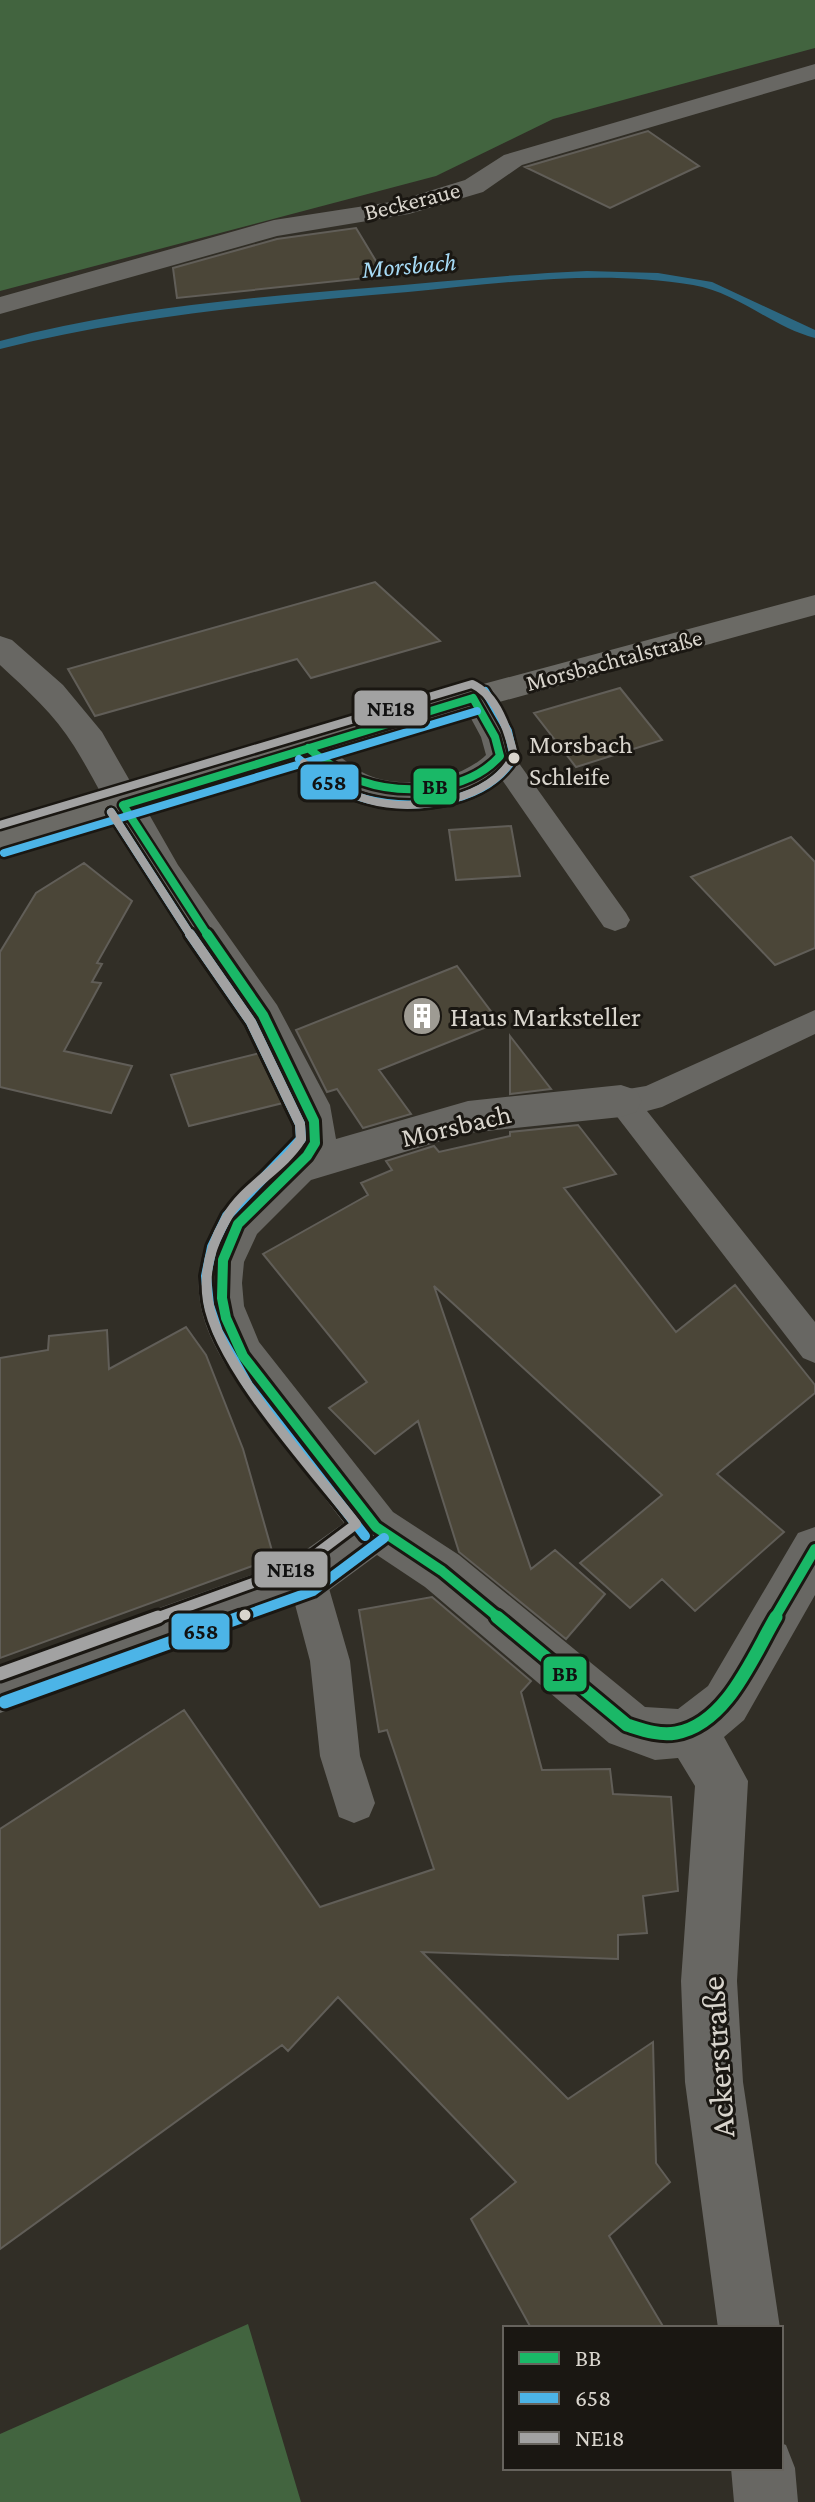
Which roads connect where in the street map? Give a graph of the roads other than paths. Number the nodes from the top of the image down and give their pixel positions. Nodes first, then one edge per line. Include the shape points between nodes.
1 (815, 71) edge
2 (0, 306) edge
3 (815, 605) edge
4 (0, 647) edge
5 (473, 698) junction
6 (308, 748) junction
7 (500, 756) junction
8 (123, 805) junction
9 (0, 840) edge
10 (615, 920) dead end
11 (815, 1021) edge
12 (621, 1101) junction
13 (295, 1168) junction
14 (815, 1348) edge
15 (376, 1527) junction
16 (815, 1549) edge
17 (307, 1578) junction
18 (0, 1689) edge
19 (690, 1730) junction
20 (354, 1803) dead end
21 (749, 2326) edge
22 (763, 2470) edge
23 (766, 2502) edge

1 - 2 street, Beckeraue via 513,160 474,186 400,208 274,228
3 - 5 main road, Morsbachtalstraße
4 - 8 street, Morsbach via 51,693 89,740
5 - 6 main road, Morsbachtalstraße
5 - 7 lane
6 - 7 lane via 333,772 362,785 409,791 490,770
6 - 8 main road, Morsbachtalstraße
7 - 10 lane
8 - 9 main road, Morsbachtalstraße
8 - 13 street, Morsbach via 263,1015 309,1105 315,1143
11 - 12 lane, Morsbach via 651,1098
12 - 13 street, Morsbach via 468,1117
12 - 14 lane
13 - 15 street, Morsbach via 237,1225 218,1274 223,1311 243,1356
15 - 17 street
15 - 19 street, Morsbach via 442,1571 627,1725 657,1737
16 - 19 street via 726,1703
17 - 18 street
17 - 20 lane via 330,1661 340,1756
19 - 21 street, Ackerstraße via 722,1781 709,1981 713,2068
22 - 23 street

